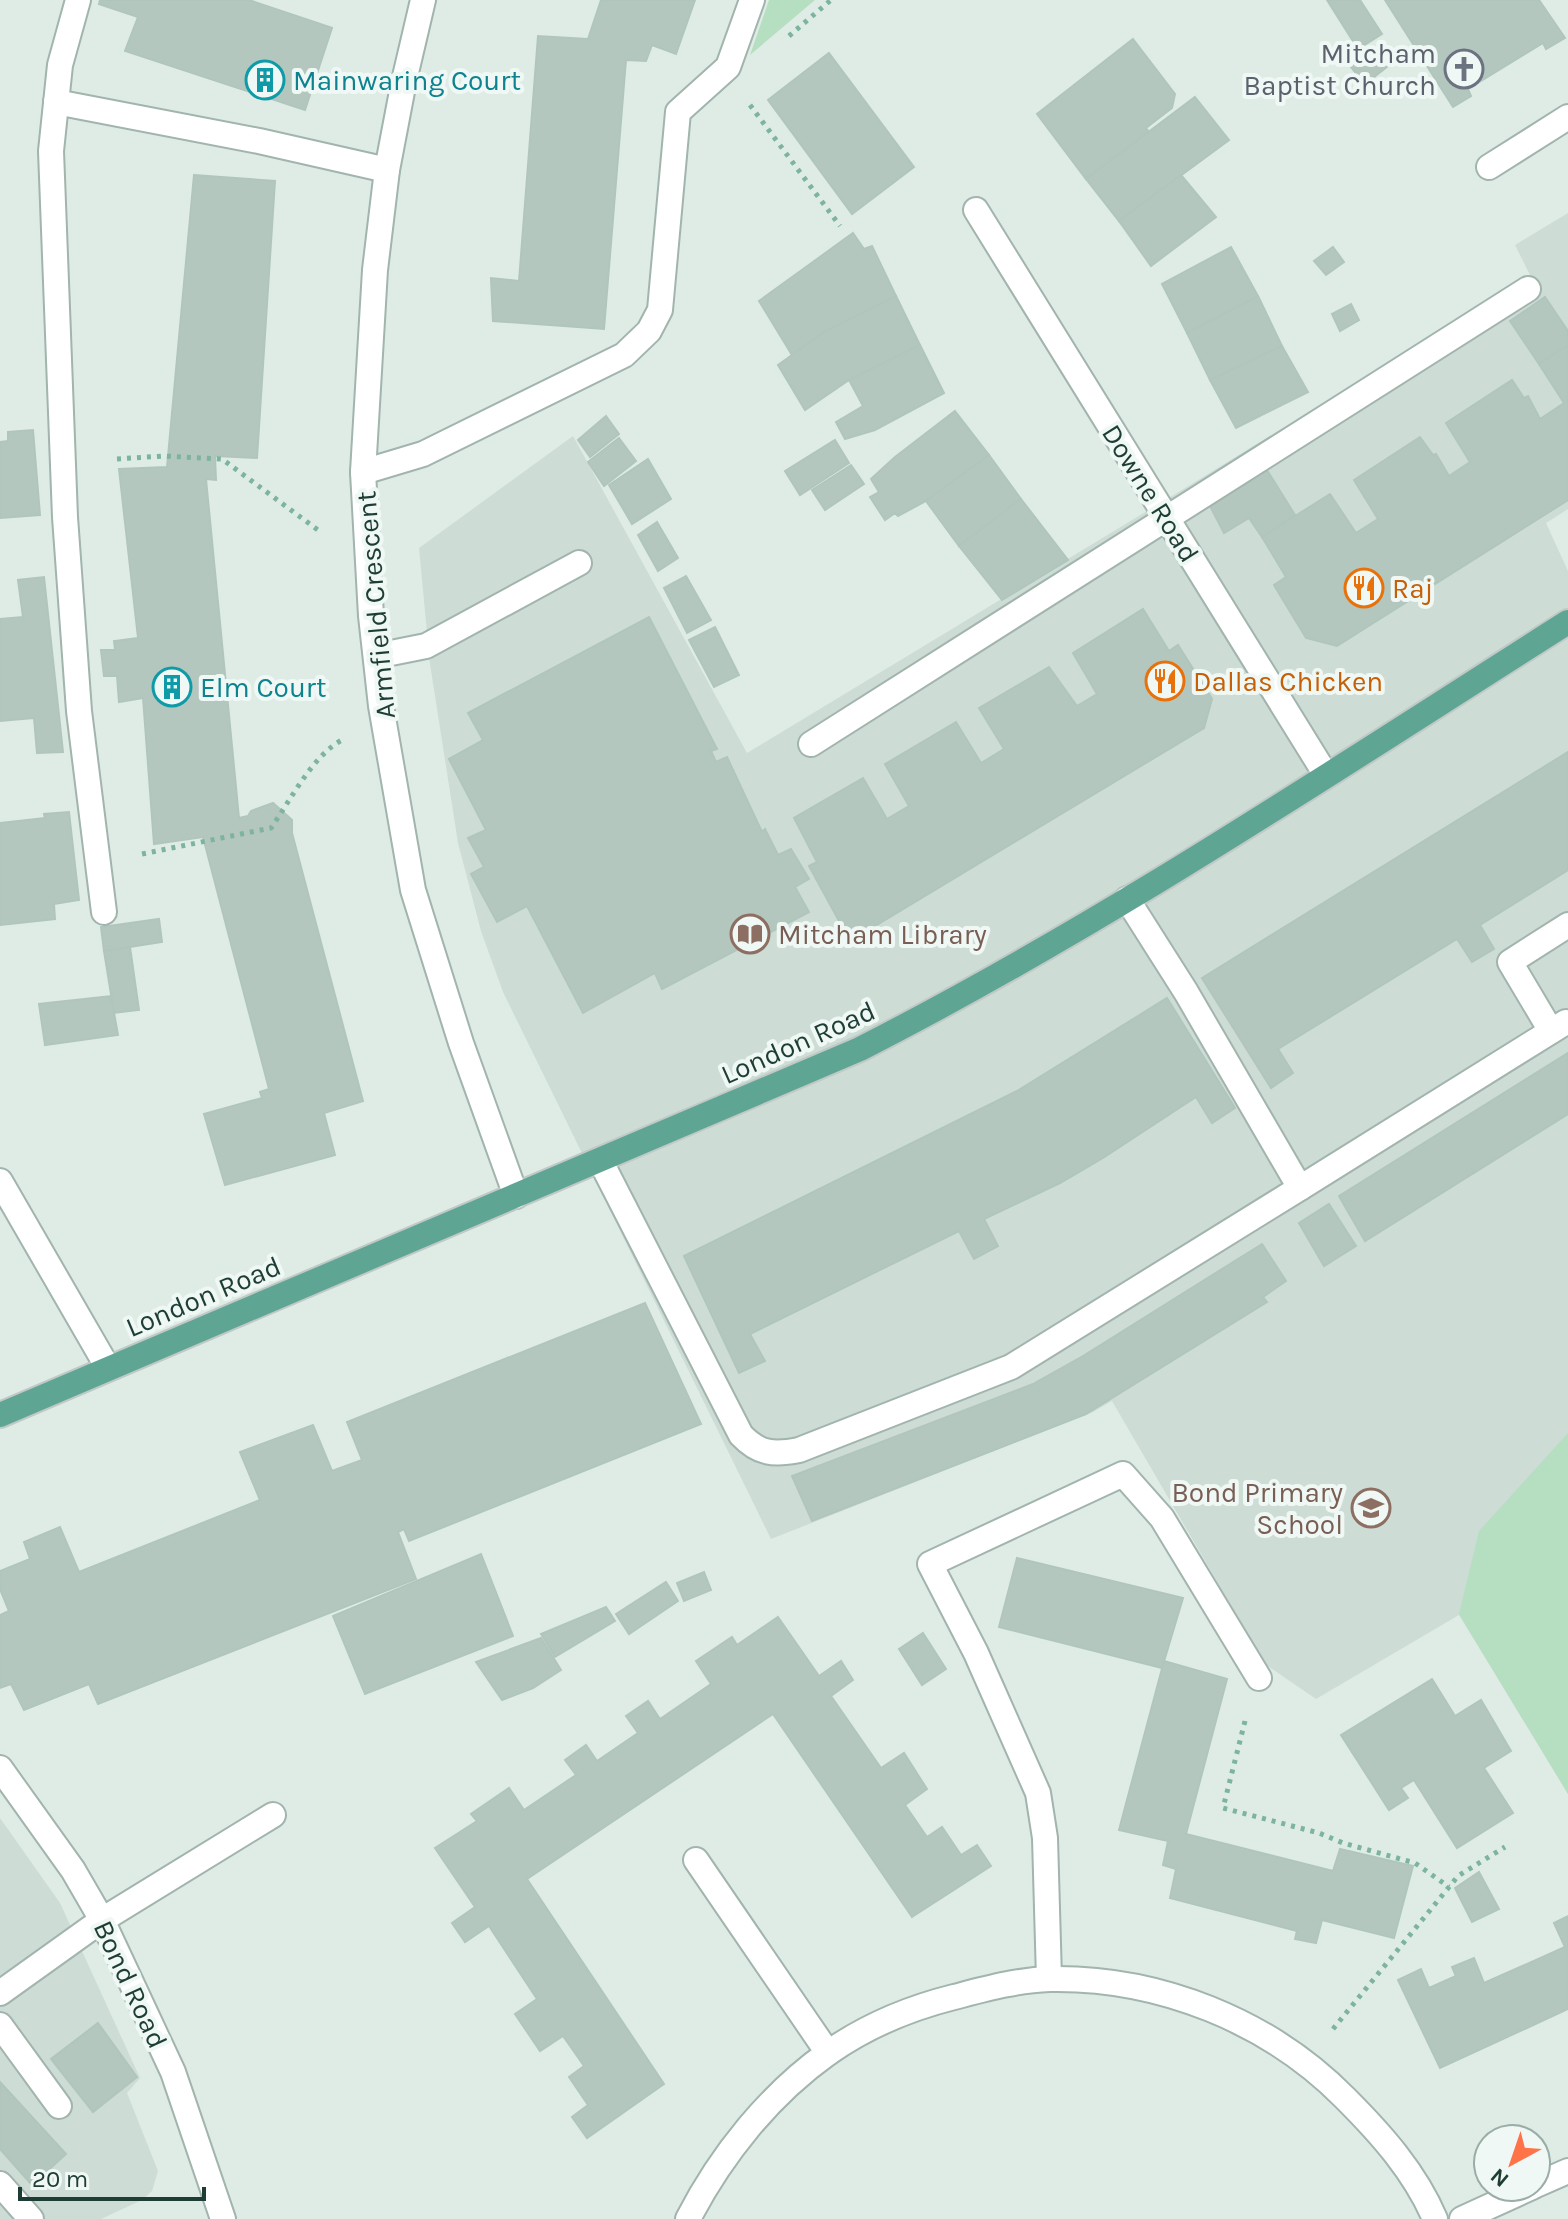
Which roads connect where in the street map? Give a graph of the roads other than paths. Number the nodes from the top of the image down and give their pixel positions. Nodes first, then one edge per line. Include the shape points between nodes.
1 (78, 0) edge
2 (423, 0) edge
3 (752, 0) edge
4 (56, 102) junction
5 (1568, 117) edge
6 (1489, 167) dead end
7 (387, 170) junction
8 (976, 210) dead end
9 (1528, 289) dead end
10 (363, 472) junction
11 (1167, 517) junction
12 (579, 563) dead end
13 (1568, 622) edge
14 (376, 656) junction
15 (811, 744) dead end
16 (1326, 775) junction
17 (1127, 899) junction
18 (104, 912) dead end
19 (1568, 925) edge
20 (1559, 1026) edge
21 (600, 1160) junction
22 (0, 1181) edge
23 (1300, 1188) junction
24 (516, 1196) junction
25 (108, 1368) junction
26 (0, 1415) edge
27 (1259, 1678) road end
28 (0, 1768) edge
29 (273, 1815) dead end
30 (696, 1860) dead end
31 (102, 1920) junction
32 (1049, 1979) junction
33 (0, 1993) edge
34 (0, 2025) edge
35 (828, 2053) junction
36 (59, 2106) dead end
37 (0, 2184) edge
38 (1497, 2203) edge
39 (25, 2218) edge
40 (223, 2219) edge
41 (688, 2219) edge
42 (1435, 2219) edge
43 (1462, 2219) edge

1 - 4 street
2 - 7 street, Armfield Crescent
3 - 10 street via 728,67 678,112 660,310 649,331 624,355 423,454
4 - 7 street
4 - 18 street via 51,151 65,517 79,711
5 - 6 street
7 - 10 street, Armfield Crescent via 375,270
8 - 11 street, Downe Road
9 - 11 street
10 - 14 street, Armfield Crescent
11 - 15 street
11 - 16 street, Downe Road
12 - 14 street via 426,646
13 - 16 main road, London Road
14 - 24 street, Armfield Crescent via 413,890
16 - 17 main road, London Road
17 - 21 main road, London Road via 860,1049
17 - 23 street
19 - 20 street via 1510,962
20 - 23 street
21 - 23 street via 741,1435 753,1447 782,1453 1011,1367
21 - 24 main road, London Road
22 - 25 street
24 - 25 main road, London Road
25 - 26 main road, London Road
27 - 32 street via 1162,1518 1123,1474 930,1564 1038,1793 1045,1838
28 - 31 street, Bond Road
29 - 31 street
30 - 35 street
31 - 33 street
31 - 40 street, Bond Road via 173,2072
32 - 35 street via 939,2000
32 - 42 street via 1169,1996 1220,2012 1262,2034 1320,2073 1369,2122 1401,2159
34 - 36 street
35 - 41 street via 791,2083 748,2130
37 - 39 street
38 - 43 street

